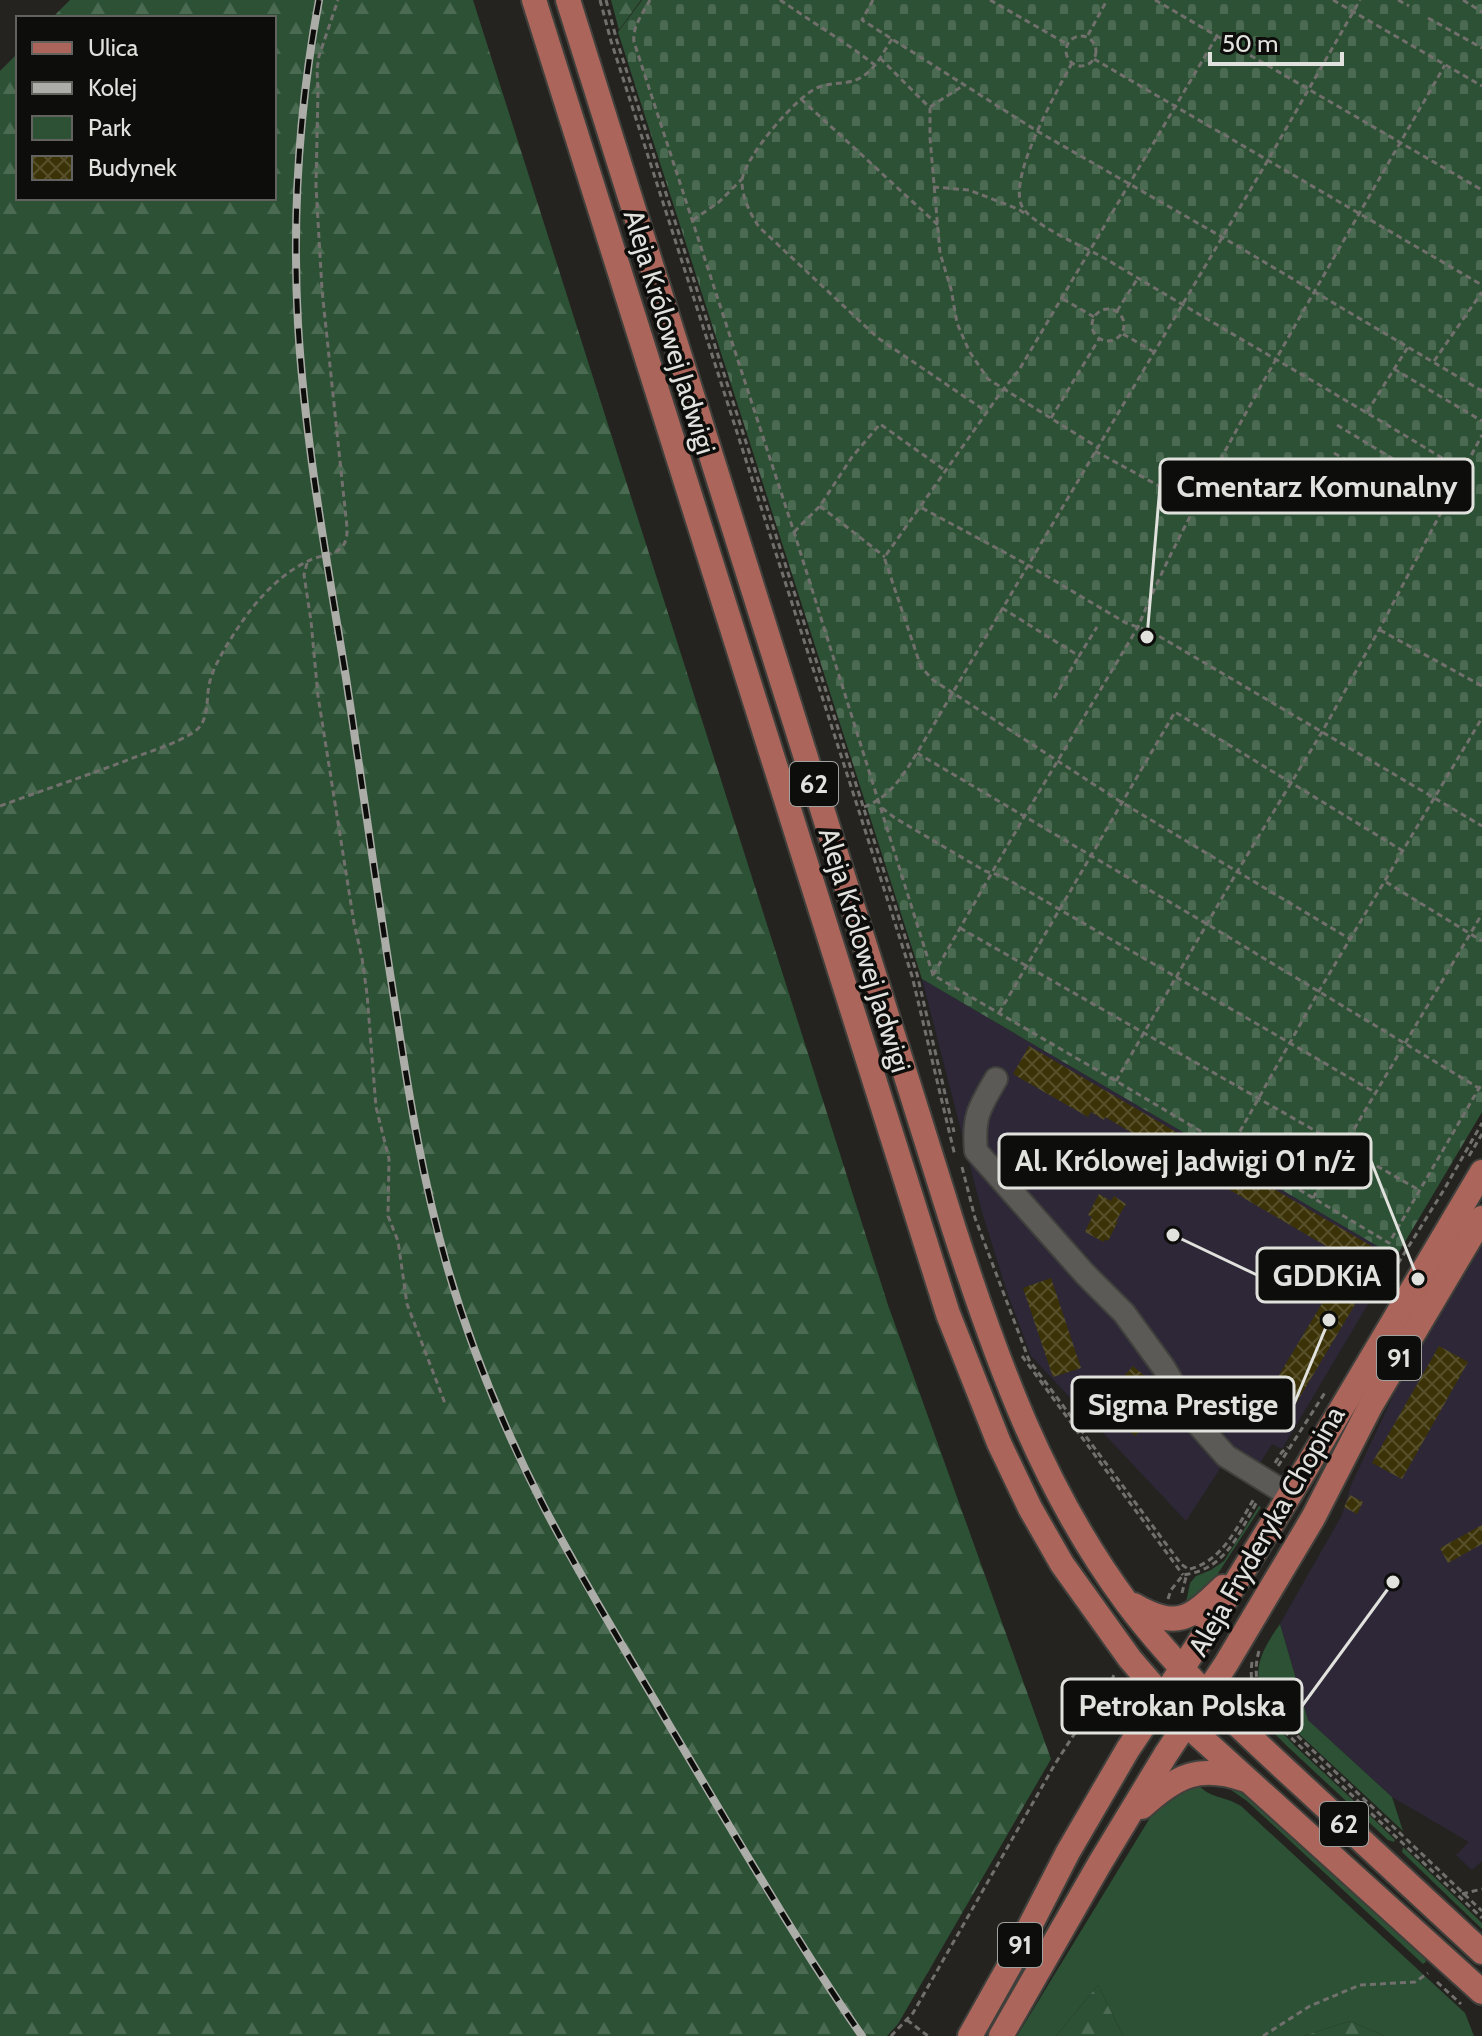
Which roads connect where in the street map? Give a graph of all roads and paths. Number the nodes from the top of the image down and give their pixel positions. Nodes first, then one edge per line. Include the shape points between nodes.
1 (338, 0) edge
2 (534, 0) edge
3 (568, 0) edge
4 (600, 0) edge
5 (606, 0) edge
6 (650, 0) edge
7 (780, 0) edge
8 (873, 0) edge
9 (990, 0) edge
10 (1107, 0) edge
11 (1155, 0) edge
12 (1333, 0) edge
13 (1360, 0) edge
14 (1398, 0) edge
15 (1463, 0) edge
16 (1409, 6) dead end
17 (1353, 11) junction
18 (1482, 12) edge
19 (1428, 18) dead end
20 (1217, 36) junction
21 (1087, 37) junction
22 (892, 39) junction
23 (1067, 44) junction
24 (1482, 48) edge
25 (880, 58) junction
26 (1094, 59) junction
27 (1072, 63) junction
28 (875, 65) junction
29 (1445, 65) junction
30 (964, 85) junction
31 (1482, 86) edge
32 (1309, 89) junction
33 (801, 99) junction
34 (1176, 107) junction
35 (930, 108) junction
36 (1037, 131) junction
37 (1400, 143) junction
38 (1268, 160) junction
39 (742, 179) junction
40 (1129, 183) junction
41 (933, 187) junction
42 (1482, 190) edge
43 (1360, 214) junction
44 (1030, 217) junction
45 (692, 220) junction
46 (939, 226) junction
47 (1222, 237) junction
48 (1090, 250) junction
49 (1138, 278) junction
50 (1482, 285) edge
51 (1315, 292) junction
52 (1482, 292) edge
53 (1062, 298) junction
54 (1182, 305) junction
55 (1117, 311) junction
56 (1094, 317) junction
57 (1123, 334) junction
58 (1099, 339) junction
59 (1408, 347) junction
60 (1154, 352) junction
61 (1276, 359) junction
62 (1433, 363) junction
63 (1394, 369) junction
64 (1004, 389) junction
65 (1482, 391) edge
66 (987, 412) junction
67 (1367, 412) junction
68 (1051, 418) junction
69 (1482, 421) edge
70 (1337, 425) dead end
71 (1482, 435) edge
72 (1096, 449) junction
73 (1334, 453) dead end
74 (1463, 470) junction
75 (946, 471) junction
76 (1451, 494) junction
77 (1447, 500) junction
78 (820, 506) junction
79 (1196, 506) junction
80 (921, 508) junction
81 (794, 532) junction
82 (885, 557) junction
83 (313, 558) junction
84 (1028, 565) junction
85 (1002, 608) junction
86 (1097, 627) dead end
87 (1138, 627) junction
88 (1379, 630) junction
89 (1079, 656) junction
90 (1482, 686) edge
91 (952, 693) junction
92 (1054, 698) dead end
93 (1482, 718) edge
94 (1322, 732) junction
95 (917, 753) junction
96 (1057, 761) junction
97 (1291, 783) junction
98 (1434, 797) junction
99 (878, 801) junction
100 (1121, 802) junction
101 (0, 806) edge
102 (864, 807) junction
103 (1024, 817) junction
104 (1482, 826) edge
105 (1403, 851) junction
106 (1091, 857) junction
107 (992, 872) junction
108 (1237, 872) junction
109 (1385, 881) junction
110 (1060, 910) junction
111 (1482, 914) edge
112 (1207, 924) junction
113 (960, 928) junction
114 (1470, 934) junction
115 (1350, 939) junction
116 (1482, 941) edge
117 (1026, 966) junction
118 (933, 975) junction
119 (1176, 977) junction
120 (1319, 991) junction
121 (999, 1013) junction
122 (1143, 1033) junction
123 (1405, 1043) junction
124 (1289, 1044) junction
125 (996, 1079) dead end
126 (1116, 1081) junction
127 (1482, 1083) edge
128 (1480, 1089) edge
129 (1376, 1093) junction
130 (1259, 1099) junction
131 (1482, 1123) edge
132 (1345, 1148) junction
133 (1230, 1149) junction
134 (1482, 1172) edge
135 (1419, 1190) junction
136 (1313, 1198) junction
137 (1482, 1218) edge
138 (1387, 1291) dead end
139 (1003, 1308) dead end
140 (1020, 1352) dead end
141 (446, 1406) dead end
142 (1291, 1445) dead end
143 (1280, 1485) junction
144 (1322, 1502) junction
145 (1245, 1566) junction
146 (1183, 1575) junction
147 (1126, 1601) junction
148 (1168, 1618) junction
149 (1130, 1659) junction
150 (1182, 1668) junction
151 (1207, 1694) junction
152 (1162, 1696) junction
153 (1186, 1724) junction
154 (1252, 1782) junction
155 (1125, 1823) junction
156 (1482, 1889) edge
157 (1464, 1894) junction
158 (1458, 1895) junction
159 (1482, 1911) edge
160 (1482, 1918) edge
161 (1482, 1952) edge
162 (1428, 1973) dead end
163 (1482, 1992) edge
164 (907, 2020) junction
165 (899, 2029) junction
166 (891, 2036) edge
167 (898, 2036) edge
168 (928, 2036) edge
169 (970, 2036) edge
170 (1001, 2036) edge
171 (1263, 2036) edge

1 - 83 path via 317,70 316,186 326,344 347,532 338,550
2 - 149 main road, Aleja Królowej Jadwigi / 62 via 948,1314 1030,1508 1062,1564
3 - 147 main road, Aleja Królowej Jadwigi / 62 via 987,1331 1052,1482
4 - 139 path via 912,976 967,1209
5 - 102 path
6 - 45 path via 634,42
7 - 28 path
8 - 22 path via 862,20
9 - 23 path
10 - 21 path
11 - 20 path
12 - 17 path
13 - 17 path
14 - 16 path
15 - 18 path
17 - 29 path
17 - 32 path
19 - 24 path
20 - 32 path
20 - 34 path
21 - 23 path via 1077,35
21 - 26 path via 1096,47
22 - 25 path
22 - 30 path
23 - 27 path
25 - 28 path
25 - 35 path
26 - 27 path via 1084,66
26 - 34 path
27 - 36 path
28 - 33 path via 860,79 818,87
29 - 31 path
29 - 37 path
30 - 35 path
30 - 36 path
32 - 37 path
32 - 38 path
33 - 39 path via 761,144
33 - 46 path
34 - 38 path
34 - 40 path
35 - 41 path
36 - 40 path
36 - 44 path via 1020,186 1021,203
37 - 42 path
37 - 43 path
38 - 43 path
38 - 47 path
39 - 45 path
39 - 66 path via 749,212 759,227 878,338
40 - 47 path
40 - 48 path
41 - 44 path via 969,190
41 - 46 path
43 - 50 path
43 - 51 path
44 - 48 path
45 - 81 path
46 - 64 path via 941,260 962,336 981,371
47 - 51 path
47 - 54 path
48 - 49 path
48 - 53 path
49 - 54 path
49 - 55 path
51 - 59 path
51 - 61 path
52 - 62 path
53 - 56 path
53 - 64 path
54 - 60 path
54 - 61 path
55 - 56 path via 1104,310
55 - 57 path via 1124,321
56 - 58 path via 1092,330
57 - 58 path via 1113,342
57 - 60 path
58 - 68 path
59 - 62 path
59 - 63 path
60 - 72 path
61 - 67 path
61 - 79 path
62 - 65 path
63 - 67 path
63 - 69 path
64 - 66 path
64 - 68 path
66 - 75 path
67 - 74 path
68 - 72 path
70 - 76 path
71 - 74 path
72 - 79 path
72 - 84 path
73 - 77 path via 1414,500
74 - 76 path
75 - 78 path via 880,424
75 - 80 path
76 - 77 path
77 - 88 path
78 - 81 path
78 - 82 path
79 - 87 path
80 - 82 path
80 - 84 path
81 - 99 path
82 - 91 path via 921,667
83 - 101 path via 272,586 248,613 210,680 205,718 197,730
83 - 141 path via 304,575 318,696 367,994 376,1107 389,1159 388,1216 398,1241 407,1304
84 - 85 path
84 - 87 path
85 - 89 path
85 - 91 path
86 - 89 path
87 - 94 path
87 - 96 path
88 - 90 path
88 - 94 path
89 - 92 path
91 - 95 path
91 - 96 path
93 - 98 path
94 - 97 path
94 - 98 path
95 - 99 path
95 - 103 path
96 - 100 path
96 - 103 path
97 - 100 path via 1175,712
97 - 105 path
97 - 108 path
98 - 104 path
98 - 105 path
99 - 102 path
99 - 107 path via 895,818
99 - 118 path
100 - 106 path
100 - 108 path
102 - 143 path via 917,974 971,1208 1029,1360 1185,1568 1215,1557
103 - 106 path
103 - 107 path
105 - 109 path
106 - 110 path
106 - 112 path
107 - 110 path
107 - 113 path
108 - 112 path
108 - 115 path
109 - 114 path
109 - 115 path
110 - 117 path
110 - 119 path
111 - 114 path
112 - 119 path
112 - 120 path
113 - 117 path
113 - 118 path
114 - 116 path
114 - 123 path
115 - 120 path
117 - 121 path
117 - 122 path
118 - 121 path
119 - 122 path
119 - 124 path
120 - 123 path
120 - 124 path
121 - 126 path
122 - 126 path
122 - 130 path
123 - 128 path
123 - 129 path
124 - 129 path
124 - 130 path
125 - 143 lane via 979,1109 976,1151 1124,1313 1195,1421 1226,1456
126 - 133 path
127 - 128 path
128 - 135 path
129 - 132 path
130 - 132 path
130 - 133 path
131 - 138 path via 1389,1278
132 - 135 path
132 - 136 path
133 - 136 path
134 - 143 main road, Aleja Fryderyka Chopina / 91
135 - 136 path via 1389,1243
137 - 144 main road, Aleja Fryderyka Chopina / 91 via 1371,1405
140 - 146 path
142 - 143 path
143 - 144 lane
143 - 145 main road, Aleja Fryderyka Chopina / 91
143 - 146 path via 1221,1560
144 - 151 main road, Aleja Fryderyka Chopina / 91
145 - 148 main road via 1194,1613
145 - 150 main road, Aleja Fryderyka Chopina / 91
146 - 148 path via 1171,1590
147 - 148 main road
147 - 150 main road, Aleja Królowej Jadwigi / 62
149 - 152 main road, Aleja Królowej Jadwigi / 62
149 - 164 path via 1113,1674 1111,1686 1055,1764
150 - 151 main road, 62
150 - 152 main road, Aleja Fryderyka Chopina / 91
151 - 153 main road, Aleja Fryderyka Chopina / 91
151 - 161 main road, 62
152 - 153 main road, 62
152 - 169 main road, Aleja Fryderyka Chopina / 91 via 1068,1852
153 - 154 main road, 62
153 - 155 main road, Aleja Fryderyka Chopina / 91
154 - 155 main road via 1216,1773 1185,1776
154 - 163 main road, 62
155 - 170 main road, Aleja Fryderyka Chopina / 91
156 - 157 path
157 - 158 path
157 - 158 path via 1267,1707 1257,1679 1261,1643 1250,1675 1264,1711
157 - 159 path
158 - 160 path
162 - 171 path via 1415,1982 1360,1985 1310,2006
164 - 165 path
164 - 168 path
165 - 166 path
165 - 167 path

